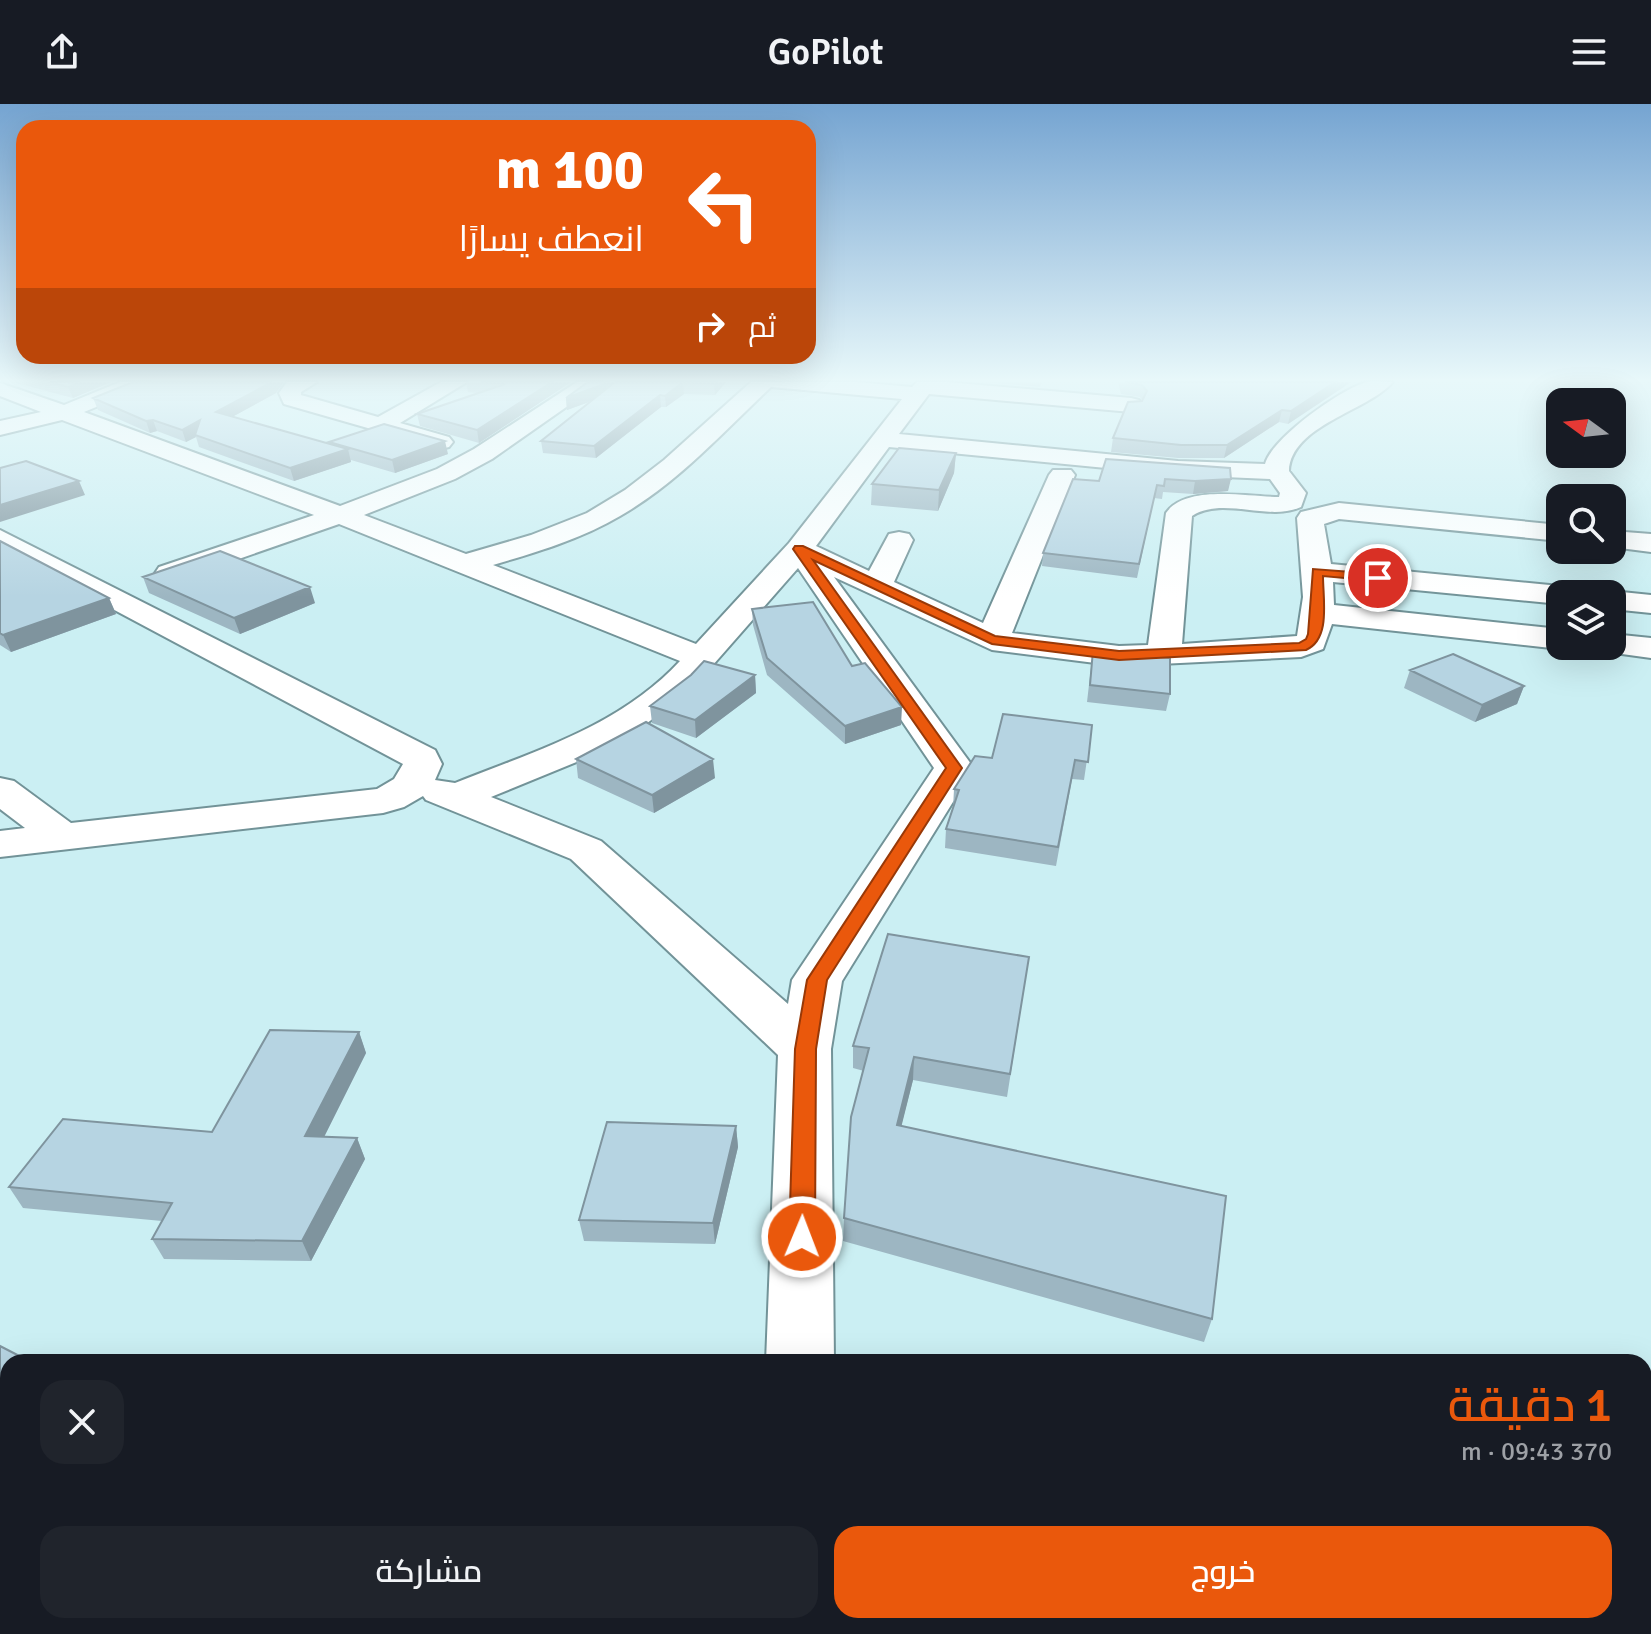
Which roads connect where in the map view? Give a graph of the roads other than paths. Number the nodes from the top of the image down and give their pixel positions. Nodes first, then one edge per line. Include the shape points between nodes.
1 (173, 453) edge
2 (684, 453) edge
3 (871, 453) edge
4 (982, 453) edge
5 (1082, 453) edge
6 (1280, 453) edge
7 (483, 454) edge
8 (1070, 466) junction
9 (1277, 472) junction
10 (340, 515) junction
11 (1546, 532) edge
12 (0, 538) edge
13 (899, 540) dead end
14 (1626, 540) edge
15 (1651, 543) edge
16 (799, 549) junction
17 (464, 564) junction
18 (1317, 572) junction
19 (878, 584) junction
20 (131, 586) junction
21 (1546, 594) edge
22 (1626, 601) edge
23 (1651, 604) edge
24 (1317, 613) junction
25 (1546, 638) edge
26 (992, 640) junction
27 (1626, 645) edge
28 (1651, 648) edge
29 (1164, 655) junction
30 (703, 658) junction
31 (435, 789) junction
32 (0, 790) edge
33 (64, 838) junction
34 (0, 844) edge
35 (805, 1049) junction
36 (800, 1354) edge

1 - 10 street
2 - 17 street via 613,509 557,535
3 - 16 street
4 - 8 street
5 - 8 street
6 - 9 street
7 - 10 street via 440,477
8 - 9 street
8 - 26 street
9 - 29 street via 1293,493 1292,501 1283,505 1199,502 1179,513
10 - 17 street
10 - 20 street
11 - 18 street via 1339,511 1320,514 1311,518 1309,528
12 - 20 street
13 - 19 street
14 - 15 street
16 - 19 street
16 - 30 street
16 - 35 street via 954,768 817,980
17 - 30 street
18 - 21 street
18 - 24 street
19 - 26 street
20 - 31 street via 421,758
22 - 23 street
24 - 25 street
24 - 29 street via 1311,642 1301,647
26 - 29 street via 1119,656
27 - 28 street
30 - 31 street via 679,683 605,737
31 - 33 street via 371,803
31 - 35 street via 586,850
32 - 33 street
33 - 34 street
35 - 36 street

